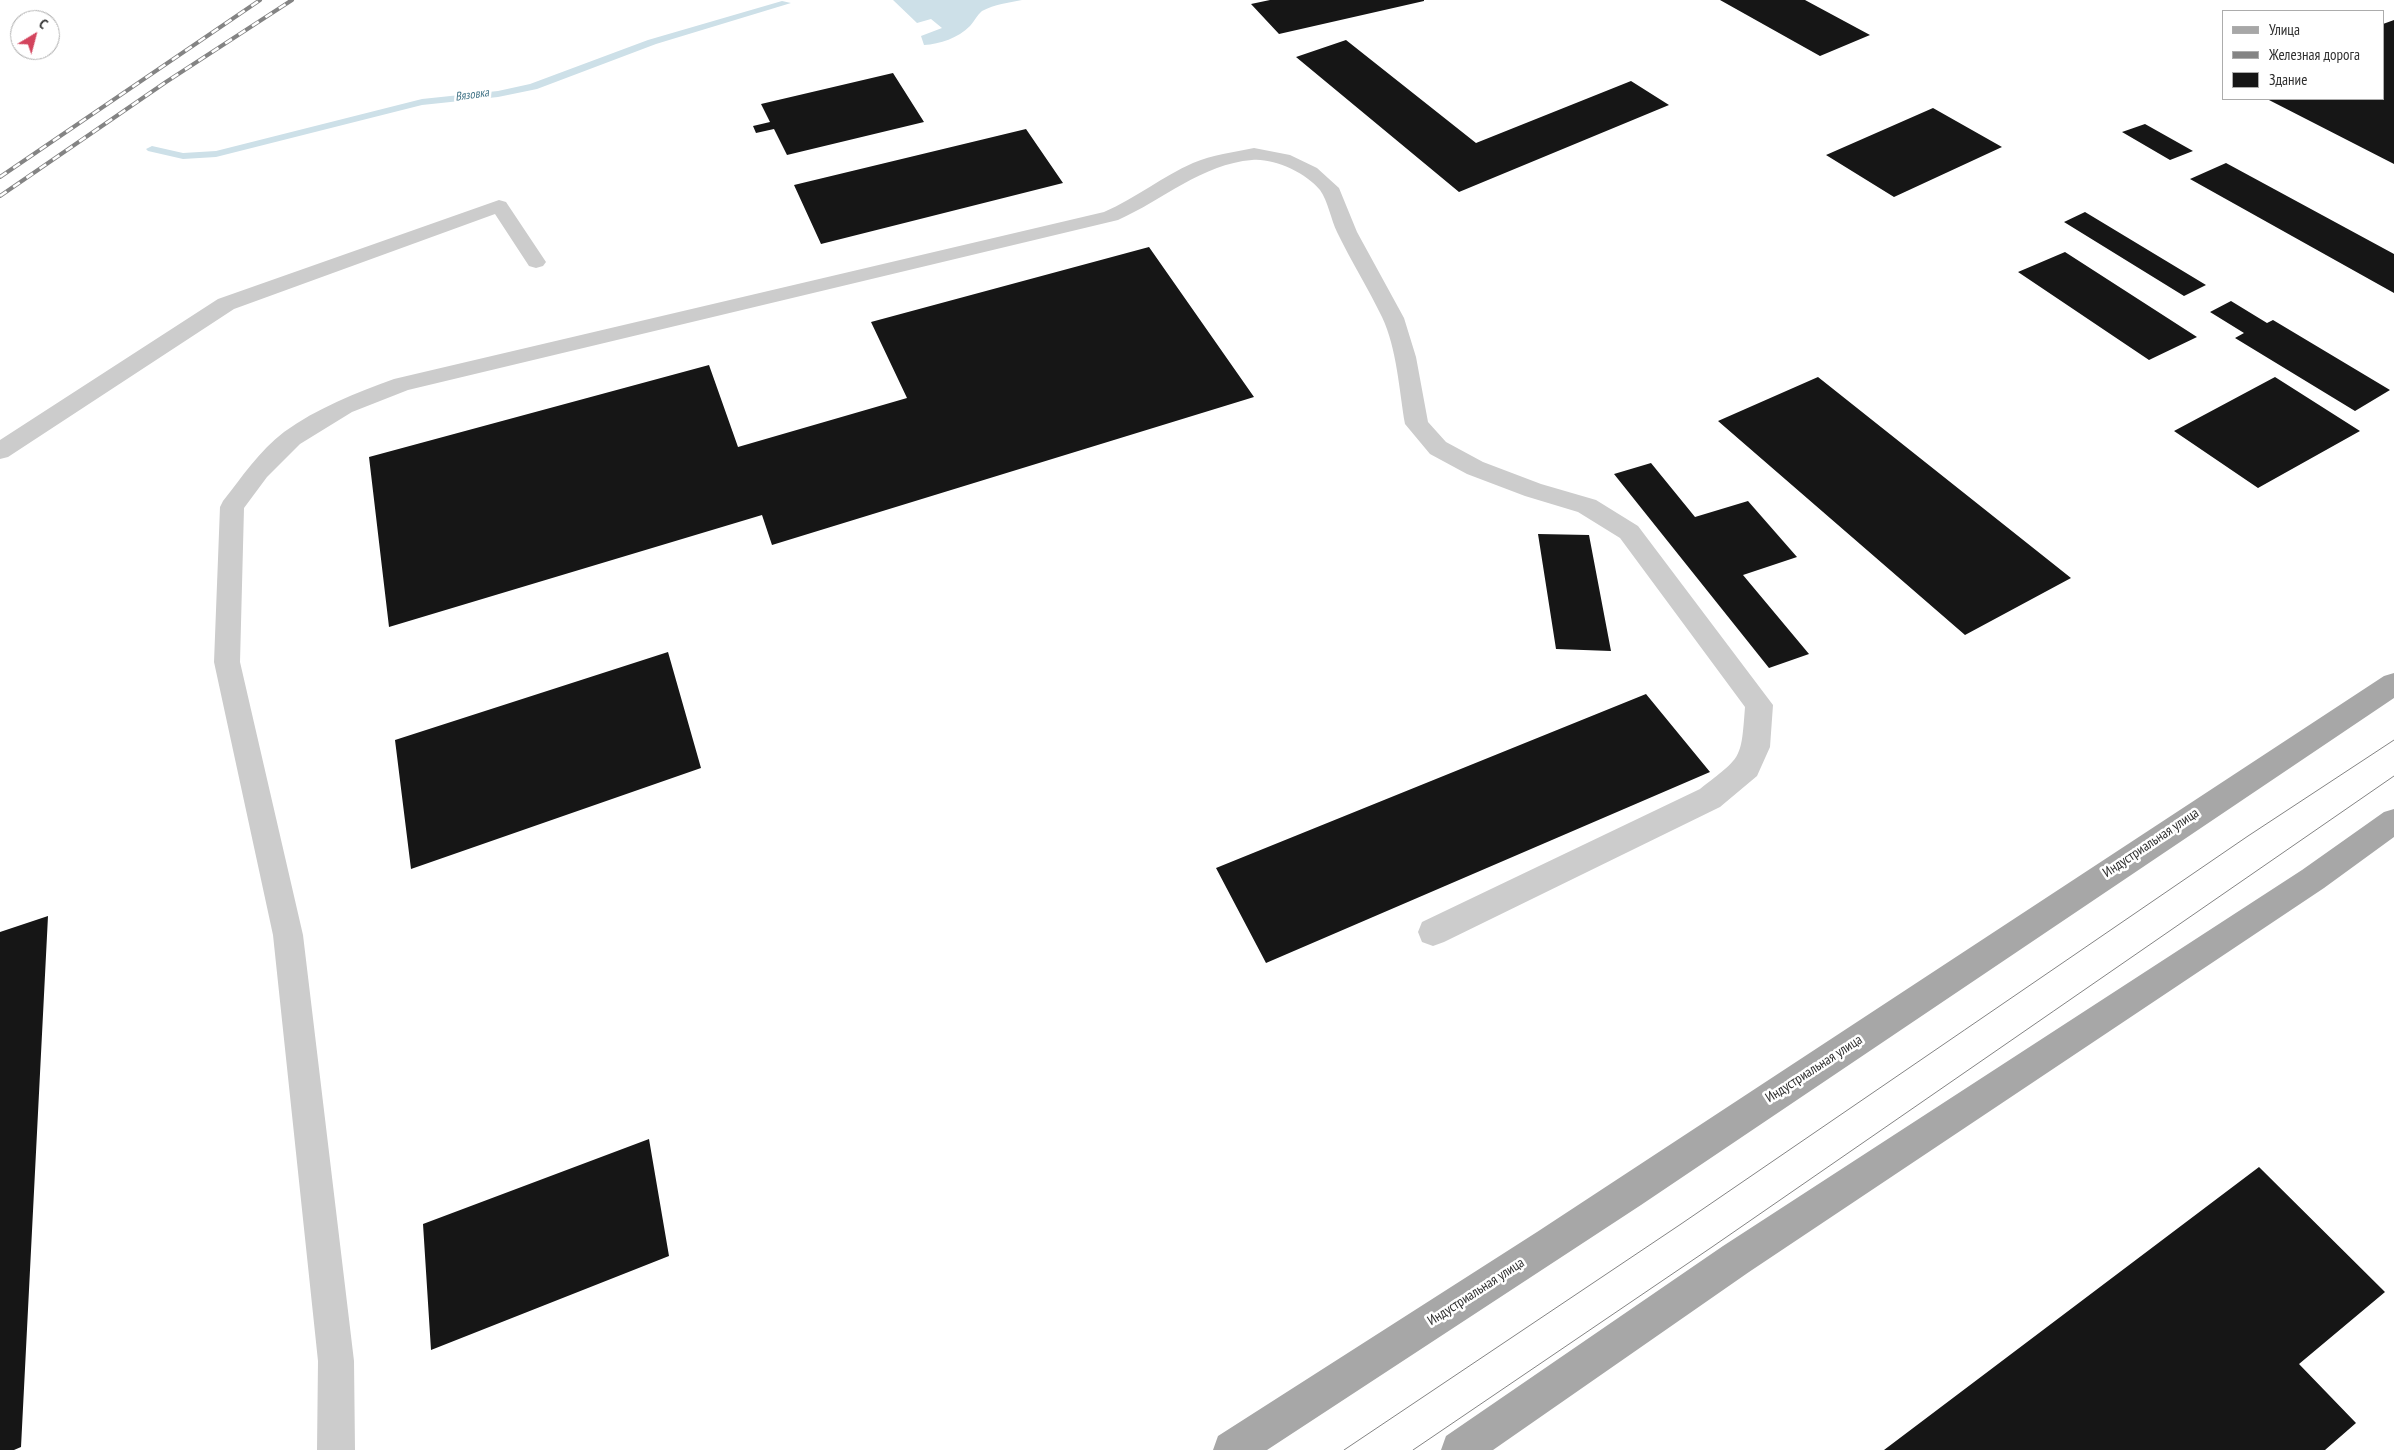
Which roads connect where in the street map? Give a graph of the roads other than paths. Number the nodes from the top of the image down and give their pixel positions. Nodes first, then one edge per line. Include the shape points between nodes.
1 (536, 262) dead end
2 (0, 450) edge
3 (2394, 684) edge
4 (2394, 821) edge
5 (1433, 932) dead end
6 (336, 1450) edge
7 (1232, 1450) edge
8 (1460, 1450) edge

1 - 2 lane via 499,206 226,304
3 - 7 main road, Индустриальная улица via 2256,772 1657,1173
4 - 8 main road via 2313,879 1736,1259
5 - 6 lane via 1710,798 1747,768 1756,747 1759,705 1629,532 1587,506 1475,468 1438,448 1417,424 1405,357 1393,318 1347,232 1329,188 1310,172 1284,159 1254,154 1225,159 1200,167 1111,216 402,384 344,407 292,438 258,472 232,507 227,662 288,935 336,1361

